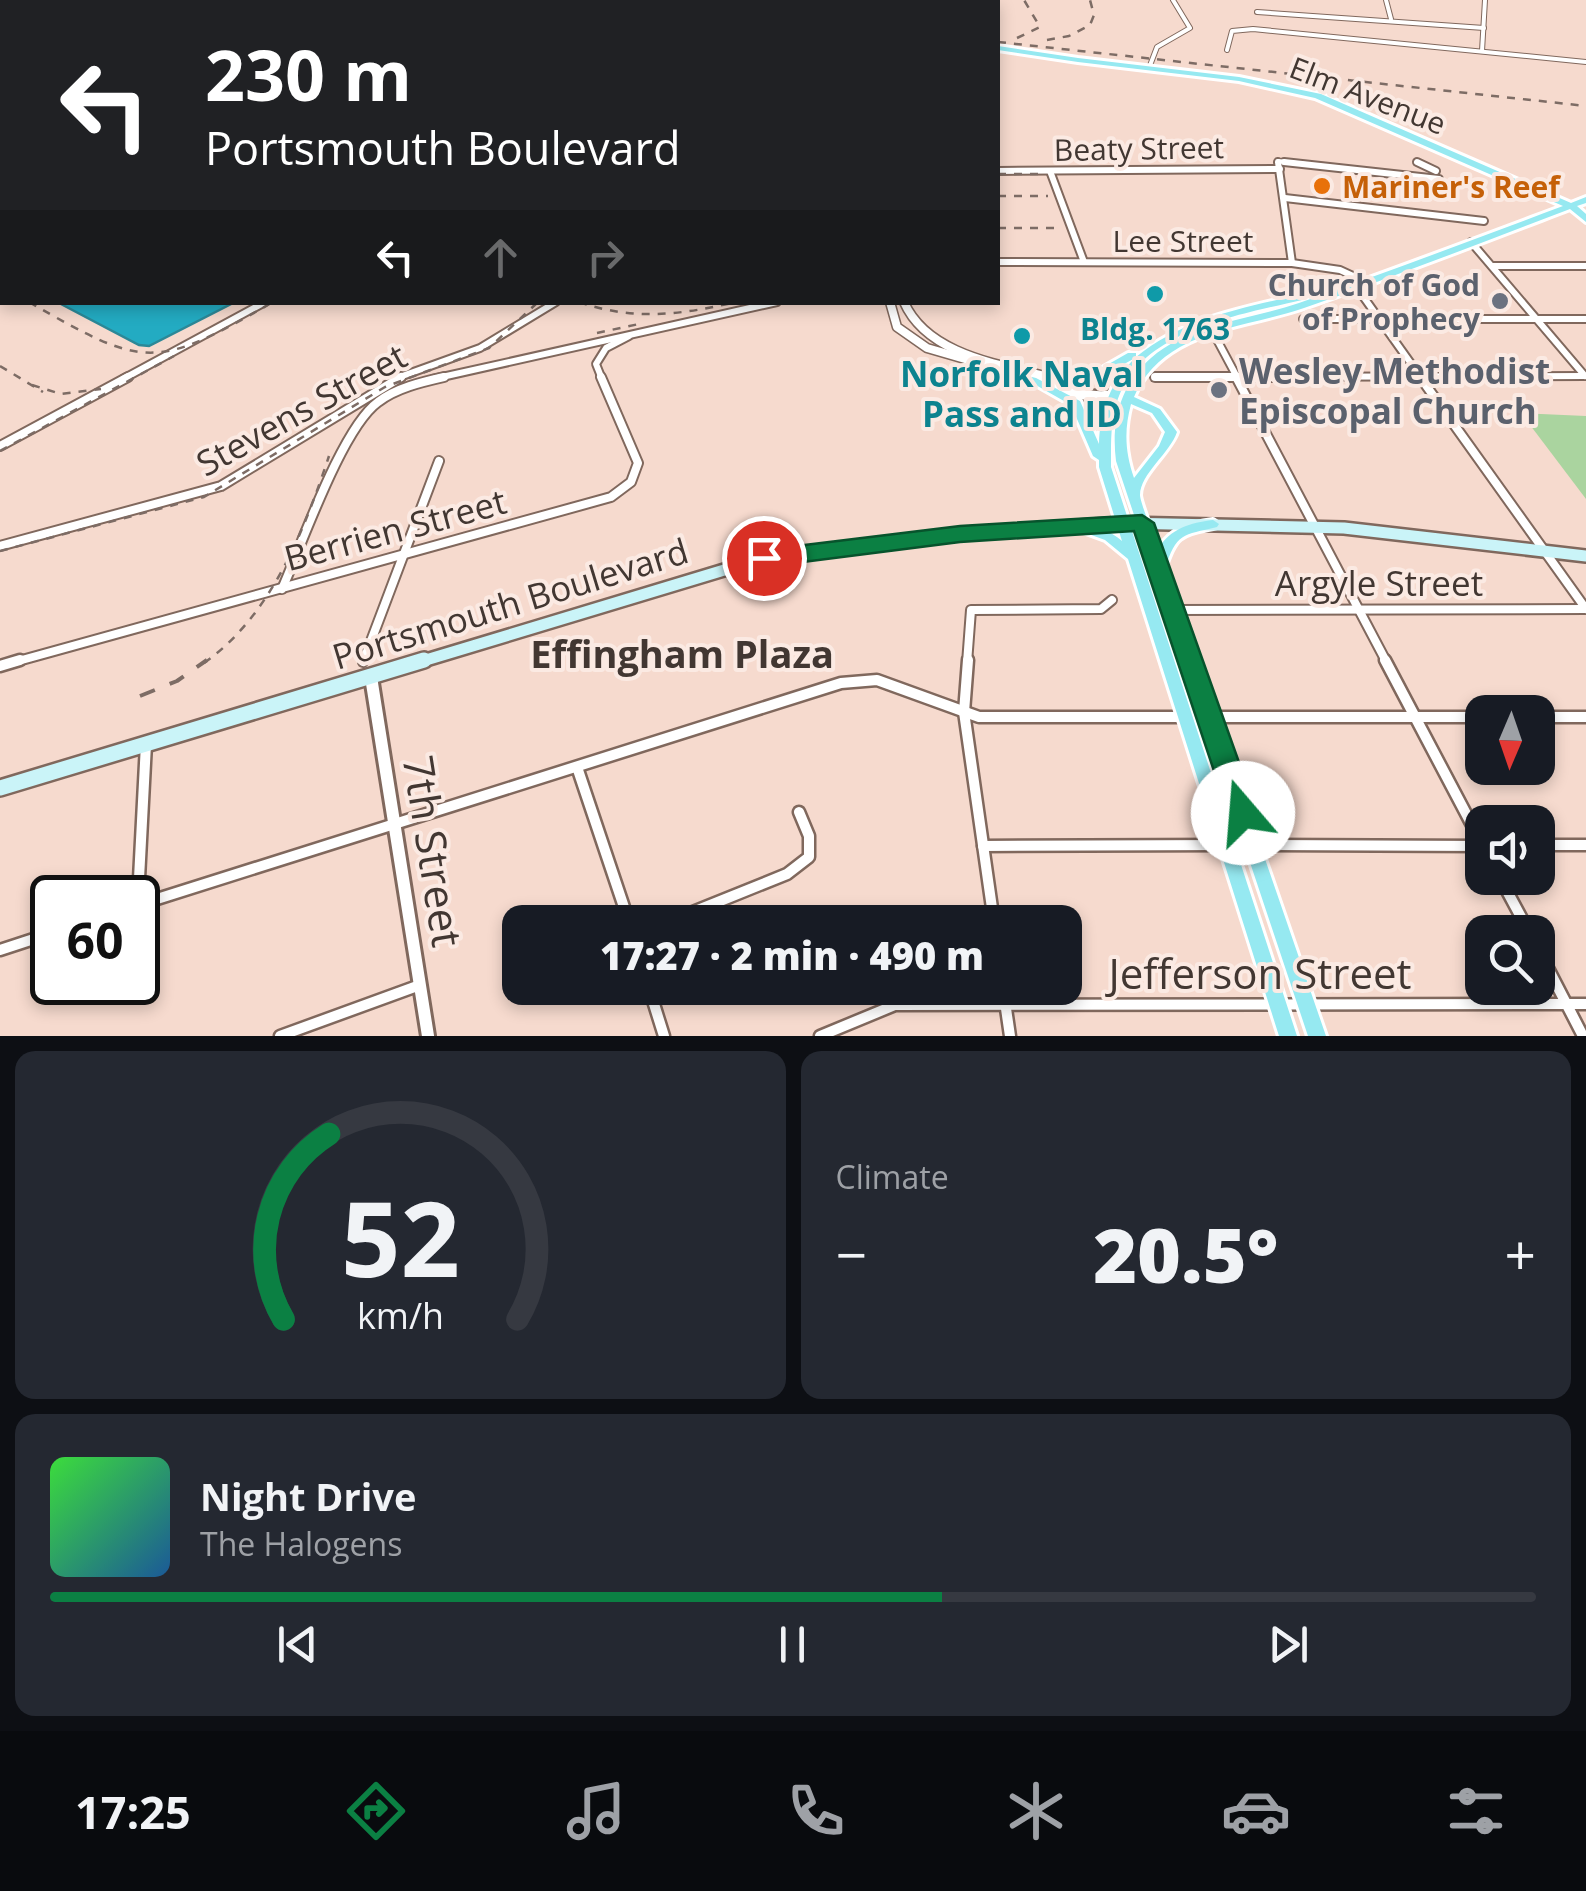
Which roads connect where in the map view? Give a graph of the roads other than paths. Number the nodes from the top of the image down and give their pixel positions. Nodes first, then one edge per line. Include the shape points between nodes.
1 (1174, 0) edge
2 (1386, 0) edge
3 (1486, 0) edge
4 (1257, 12) dead end
5 (1391, 19) junction
6 (1484, 28) junction
7 (1000, 48) edge
8 (1227, 50) dead end
9 (1482, 51) junction
10 (1586, 61) edge
11 (1149, 68) junction
12 (1417, 162) dead end
13 (1279, 165) junction
14 (1000, 171) edge
15 (1050, 171) junction
16 (1436, 171) dead end
17 (1439, 179) dead end
18 (1284, 198) junction
19 (1586, 200) edge
20 (1571, 206) junction
21 (1586, 219) edge
22 (1484, 221) dead end
23 (1471, 242) junction
24 (1000, 262) edge
25 (1084, 262) junction
26 (1292, 263) junction
27 (1492, 266) junction
28 (1586, 266) edge
29 (1360, 284) junction
30 (259, 305) edge
31 (551, 305) edge
32 (764, 305) edge
33 (891, 305) edge
34 (905, 305) edge
35 (1304, 319) dead end
36 (1379, 319) junction
37 (1536, 319) junction
38 (1586, 319) edge
39 (1210, 326) junction
40 (1174, 334) junction
41 (628, 336) junction
42 (1586, 376) edge
43 (1155, 377) dead end
44 (1421, 377) junction
45 (1053, 378) junction
46 (1239, 378) junction
47 (1032, 380) junction
48 (1120, 397) junction
49 (0, 446) edge
50 (439, 461) dead end
51 (1105, 467) junction
52 (1137, 506) junction
53 (1124, 523) junction
54 (1142, 523) junction
55 (1213, 524) junction
56 (1079, 526) junction
57 (1317, 526) junction
58 (0, 546) edge
59 (1544, 550) junction
60 (404, 555) junction
61 (1586, 556) edge
62 (1138, 562) junction
63 (1159, 573) junction
64 (282, 589) junction
65 (1112, 600) dead end
66 (1360, 609) junction
67 (1586, 609) edge
68 (1173, 610) junction
69 (363, 662) dead end
70 (0, 666) edge
71 (371, 676) junction
72 (964, 712) junction
73 (1186, 717) junction
74 (1211, 717) junction
75 (1416, 717) junction
76 (1465, 717) edge
77 (1555, 717) edge
78 (1586, 717) edge
79 (146, 744) junction
80 (577, 767) junction
81 (0, 788) edge
82 (800, 812) dead end
83 (1465, 812) edge
84 (394, 825) junction
85 (1228, 845) junction
86 (1254, 845) junction
87 (1465, 845) edge
88 (1586, 845) edge
89 (983, 846) junction
90 (1555, 846) edge
91 (139, 875) edge
92 (160, 894) edge
93 (623, 905) edge
94 (710, 905) edge
95 (992, 905) edge
96 (30, 940) edge
97 (0, 950) edge
98 (1555, 982) edge
99 (420, 985) junction
100 (1278, 1004) junction
101 (1306, 1004) junction
102 (1566, 1004) junction
103 (1586, 1004) edge
104 (654, 1005) edge
105 (1006, 1006) junction
106 (280, 1036) edge
107 (428, 1036) edge
108 (664, 1036) edge
109 (820, 1036) edge
110 (1010, 1036) edge
111 (1288, 1036) edge
112 (1317, 1036) edge
113 (1583, 1036) edge

1 - 11 street via 1190,28 1154,46
2 - 5 street
3 - 6 street
4 - 5 street
5 - 6 street
6 - 9 street
7 - 11 main road, Elm Avenue
8 - 9 street via 1232,32 1253,28
9 - 10 street
11 - 20 main road, Elm Avenue via 1227,75 1318,96
12 - 16 street
13 - 15 street, Beaty Street
13 - 17 street, Beaty Street
13 - 18 street
14 - 15 street, Beaty Street
15 - 25 street
18 - 22 street
18 - 26 street
19 - 20 main road
20 - 21 main road, Elm Avenue
20 - 23 main road
23 - 27 street
23 - 29 main road
24 - 25 street, Lee Street
25 - 26 street, Lee Street
26 - 29 street, Lee Street via 1340,270
27 - 28 street
27 - 37 street
29 - 36 street
29 - 39 main road via 1290,309
30 - 49 street
31 - 58 street, Stevens Street via 480,348 392,380 221,486
32 - 41 street
33 - 47 street via 897,327 917,344
34 - 45 street via 911,322 931,338
35 - 36 street
36 - 37 street
36 - 44 street
37 - 38 street
37 - 42 street
39 - 40 main road
39 - 46 street
39 - 48 main road via 1166,352
40 - 45 main road via 1095,376
40 - 48 main road via 1137,359
41 - 60 street, Berrien Street via 604,350 596,367 638,458 627,486 593,503
41 - 64 street via 420,382 385,398 357,423
42 - 44 street
43 - 46 street
44 - 46 street
44 - 59 street
45 - 48 street
46 - 57 street
47 - 48 street
47 - 51 main road via 1080,408
48 - 51 main road via 1105,413
48 - 52 main road via 1118,443
48 - 52 main road via 1167,422 1171,437 1138,477
50 - 60 street
51 - 53 main road
52 - 54 main road
53 - 54 main road, Portsmouth Boulevard
53 - 56 main road, Portsmouth Boulevard
53 - 62 main road
54 - 55 main road, Portsmouth Boulevard
54 - 63 main road
55 - 57 main road, Portsmouth Boulevard
55 - 63 main road via 1169,539
56 - 62 main road via 1110,537
56 - 71 main road, Portsmouth Boulevard via 764,558
57 - 59 main road, Portsmouth Boulevard
57 - 66 street
59 - 61 main road, Portsmouth Boulevard
59 - 67 street
60 - 64 street, Berrien Street
60 - 69 street
62 - 73 main road
63 - 68 main road
64 - 70 street, Berrien Street
65 - 72 street via 1101,609 971,610
66 - 67 street, Argyle Street
66 - 68 street, Argyle Street
66 - 75 street
68 - 74 main road
71 - 79 main road, Portsmouth Boulevard
71 - 84 street, 7th Street
72 - 73 street
72 - 80 street via 878,680 842,684
72 - 89 street
73 - 74 street
73 - 85 main road
74 - 75 street
74 - 86 main road
75 - 76 street
75 - 83 street
77 - 78 street
79 - 81 main road, Portsmouth Boulevard
79 - 91 street
80 - 84 street
80 - 93 street
82 - 94 street via 808,857 787,874
84 - 92 street
84 - 99 street, 7th Street
85 - 89 street
85 - 100 main road
86 - 87 street
86 - 101 main road
88 - 90 street
89 - 95 street
96 - 97 street
98 - 102 street
99 - 106 street
99 - 107 street, 7th Street
100 - 101 street, Jefferson Street
100 - 105 street, Jefferson Street
100 - 111 main road
101 - 102 street, Jefferson Street
101 - 112 main road
102 - 103 street, Jefferson Street
102 - 113 street
104 - 108 street
105 - 109 street, Jefferson Street via 895,1005
105 - 110 street

